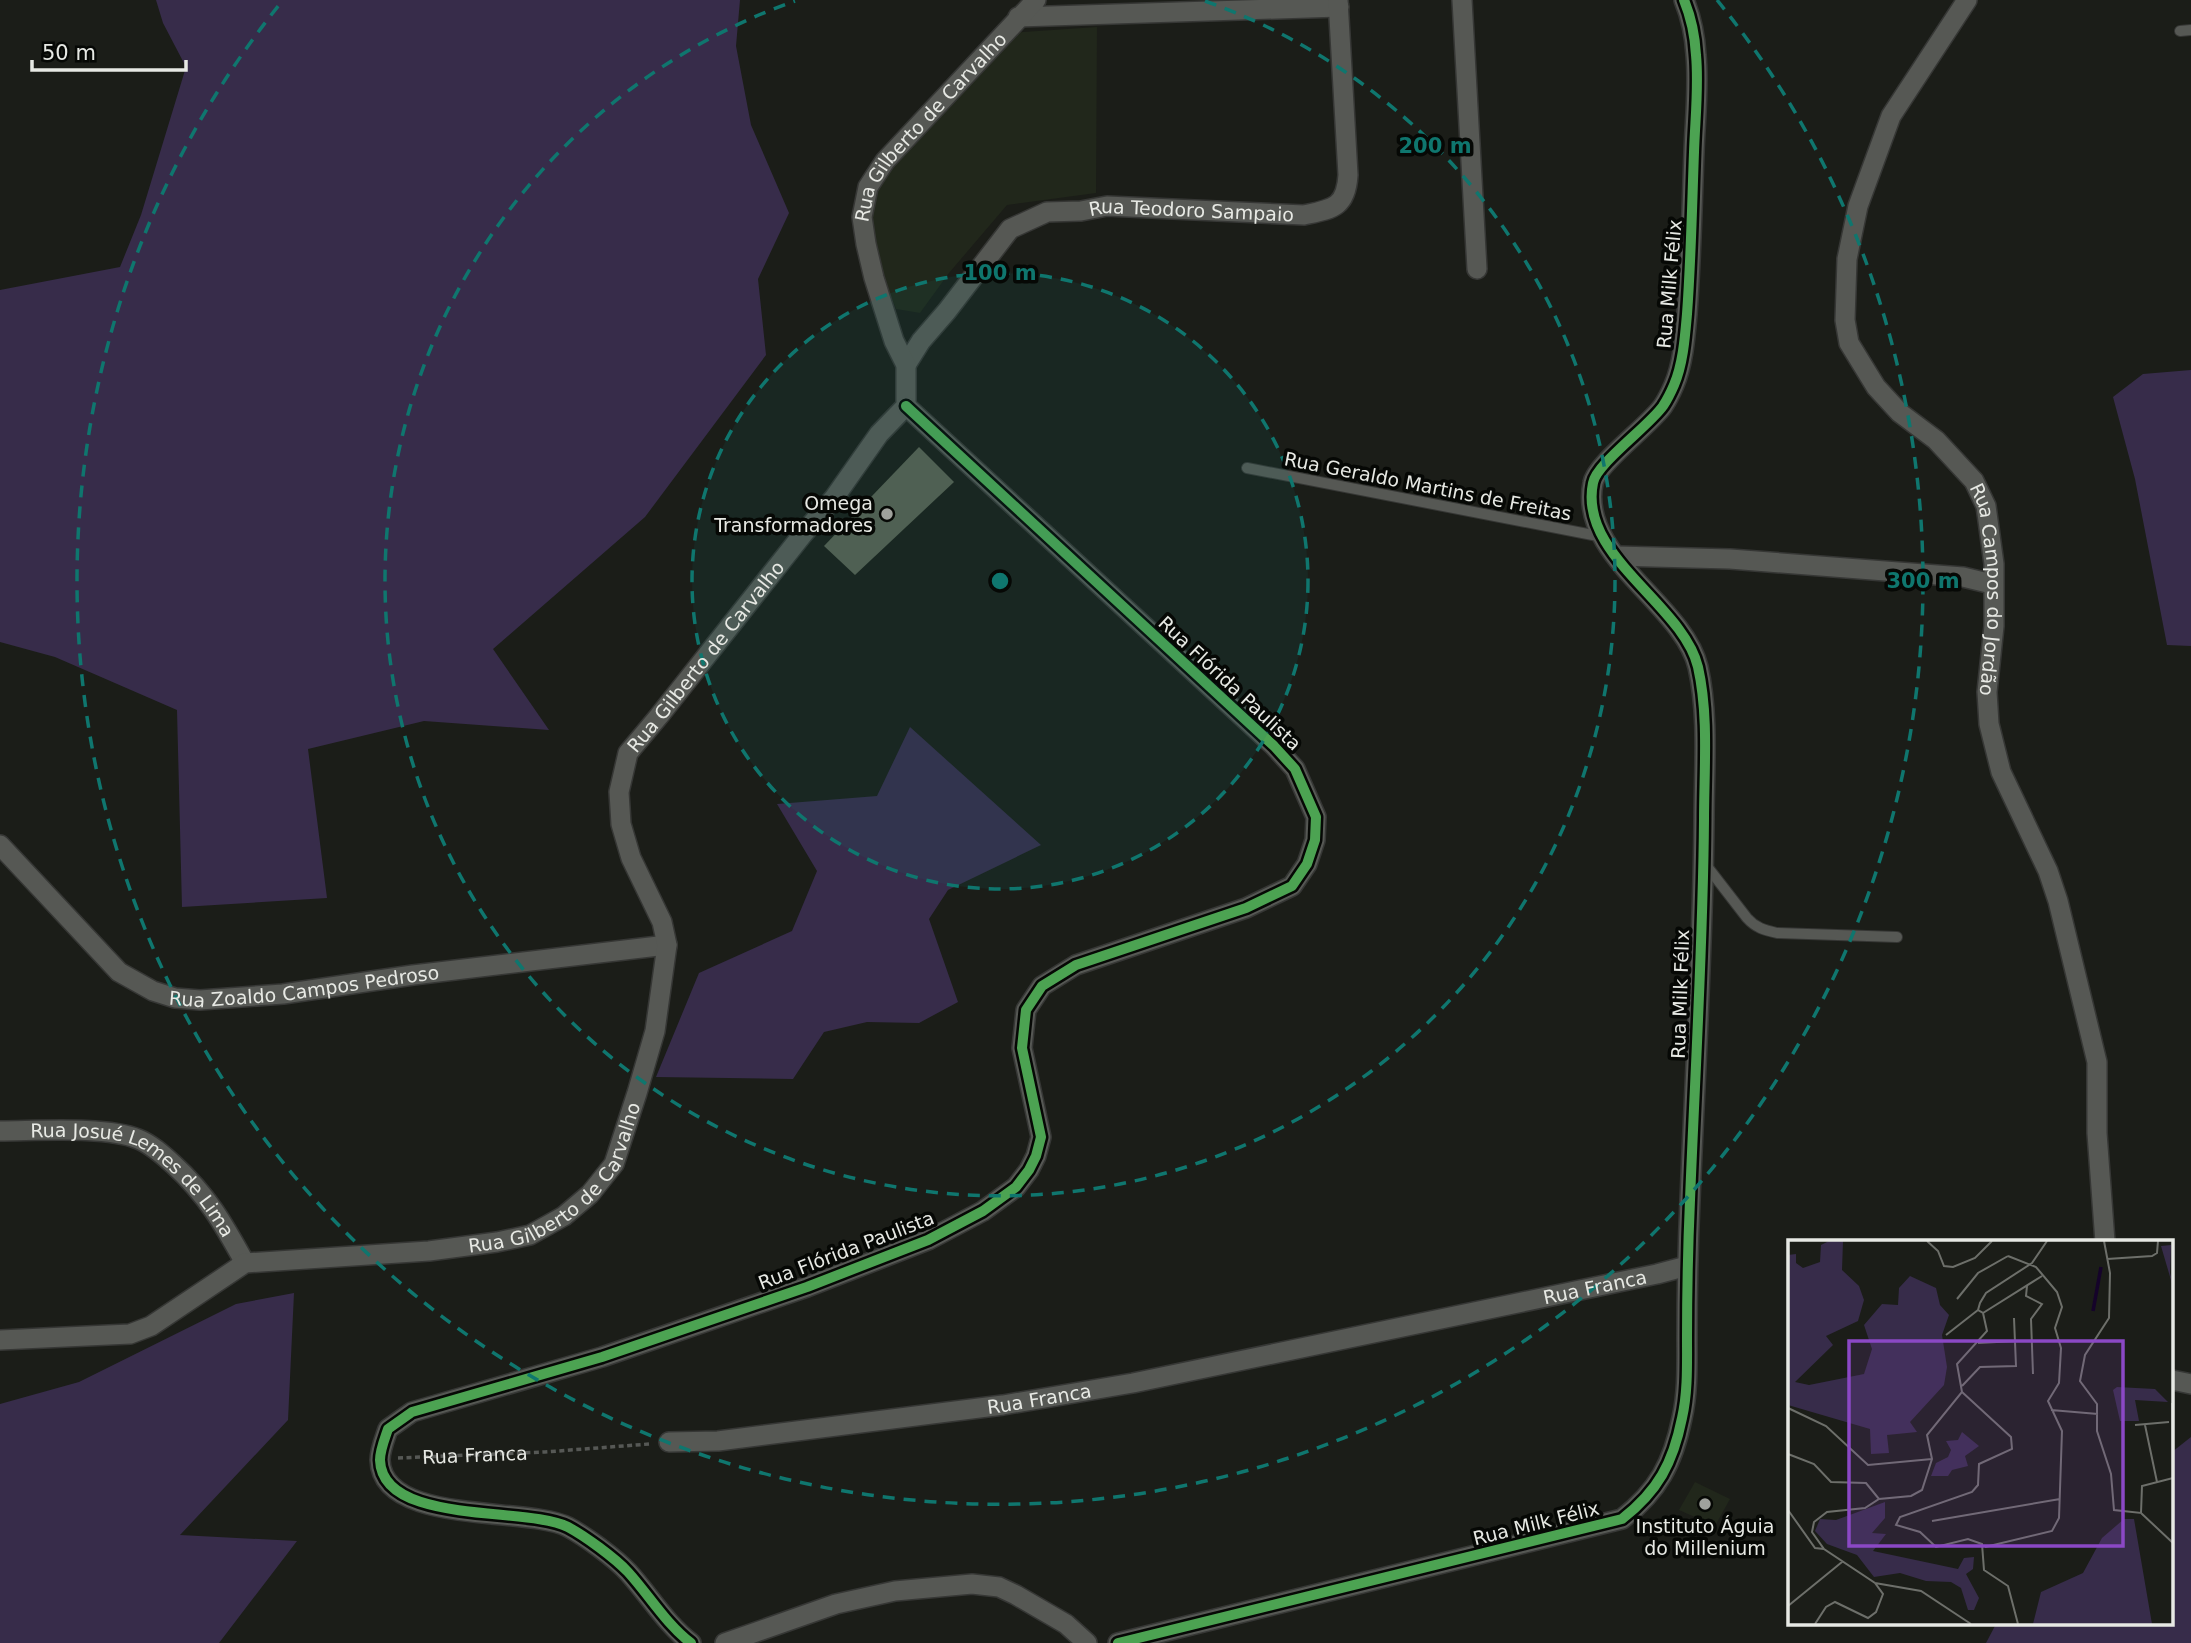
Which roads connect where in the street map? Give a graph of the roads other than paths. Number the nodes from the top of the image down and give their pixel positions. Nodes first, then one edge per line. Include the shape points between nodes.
1 (1036, 0) edge
2 (1462, 0) edge
3 (1684, 0) edge
4 (1967, 0) edge
5 (1339, 3) edge
6 (1018, 18) junction
7 (2191, 30) edge
8 (2180, 31) dead end
9 (1477, 269) dead end
10 (905, 365) junction
11 (905, 406) junction
12 (1247, 468) dead end
13 (1603, 537) junction
14 (1616, 556) junction
15 (1992, 584) junction
16 (0, 845) edge
17 (1703, 862) junction
18 (1897, 937) dead end
19 (667, 945) junction
20 (0, 1131) edge
21 (2105, 1240) edge
22 (245, 1263) junction
23 (1687, 1266) junction
24 (0, 1340) edge
25 (668, 1442) road end
26 (691, 1643) edge
27 (725, 1643) edge
28 (1087, 1643) edge
29 (1118, 1643) edge

1 - 6 street, Rua Gilberto de Carvalho
2 - 9 street
3 - 13 street, Rua Milk Félix via 1696,56 1685,337 1676,380 1663,406 1601,466 1592,481 1592,512
4 - 15 street, Rua Campos do Jordão via 1891,116 1858,206 1847,259 1845,320 1849,343 1876,387 1974,481 1986,506 1994,564
5 - 6 street
5 - 10 street, Rua Teodoro Sampaio via 1348,176 1341,202 1304,215 1107,206 1047,212 1010,229
6 - 10 street, Rua Gilberto de Carvalho via 885,161 868,187 862,217 866,244
7 - 8 lane
10 - 11 street, Rua Gilberto de Carvalho
11 - 19 street, Rua Gilberto de Carvalho via 628,753 619,792 621,824
11 - 26 street, Rua Flórida Paulista via 1264,736 1295,769 1316,817 1315,840 1307,864 1292,886 1246,908 1076,965 1042,986 1026,1010 1022,1048 1038,1115 1039,1147 1016,1187 984,1211 928,1240 807,1287 602,1357 412,1412 388,1429 380,1458 383,1474 394,1487 426,1504 567,1527 627,1570
12 - 13 lane, Rua Geraldo Martins de Freitas
13 - 14 street, Rua Milk Félix
14 - 15 street via 1730,559 1963,577
14 - 17 street, Rua Milk Félix via 1674,625 1698,665 1704,723
15 - 21 street, Rua Campos do Jordão via 1989,724 2001,772 2055,891 2097,1062
16 - 19 street, Rua Zoaldo Campos Pedroso via 119,972 175,998 283,994
17 - 18 lane via 1754,926 1777,933
17 - 23 street, Rua Milk Félix
19 - 22 street, Rua Gilberto de Carvalho via 655,1031 614,1164 564,1216 530,1235 497,1242
20 - 22 street, Rua Josué Lemes de Lima via 118,1134 140,1140 193,1181
22 - 24 street via 151,1326 130,1334
23 - 25 street, Rua Franca via 1133,1383 1003,1405 718,1441
23 - 29 street, Rua Milk Félix via 1683,1416 1660,1483 1644,1503 1622,1519
27 - 28 street via 836,1604 894,1591 972,1584 999,1587 1016,1595 1066,1624

